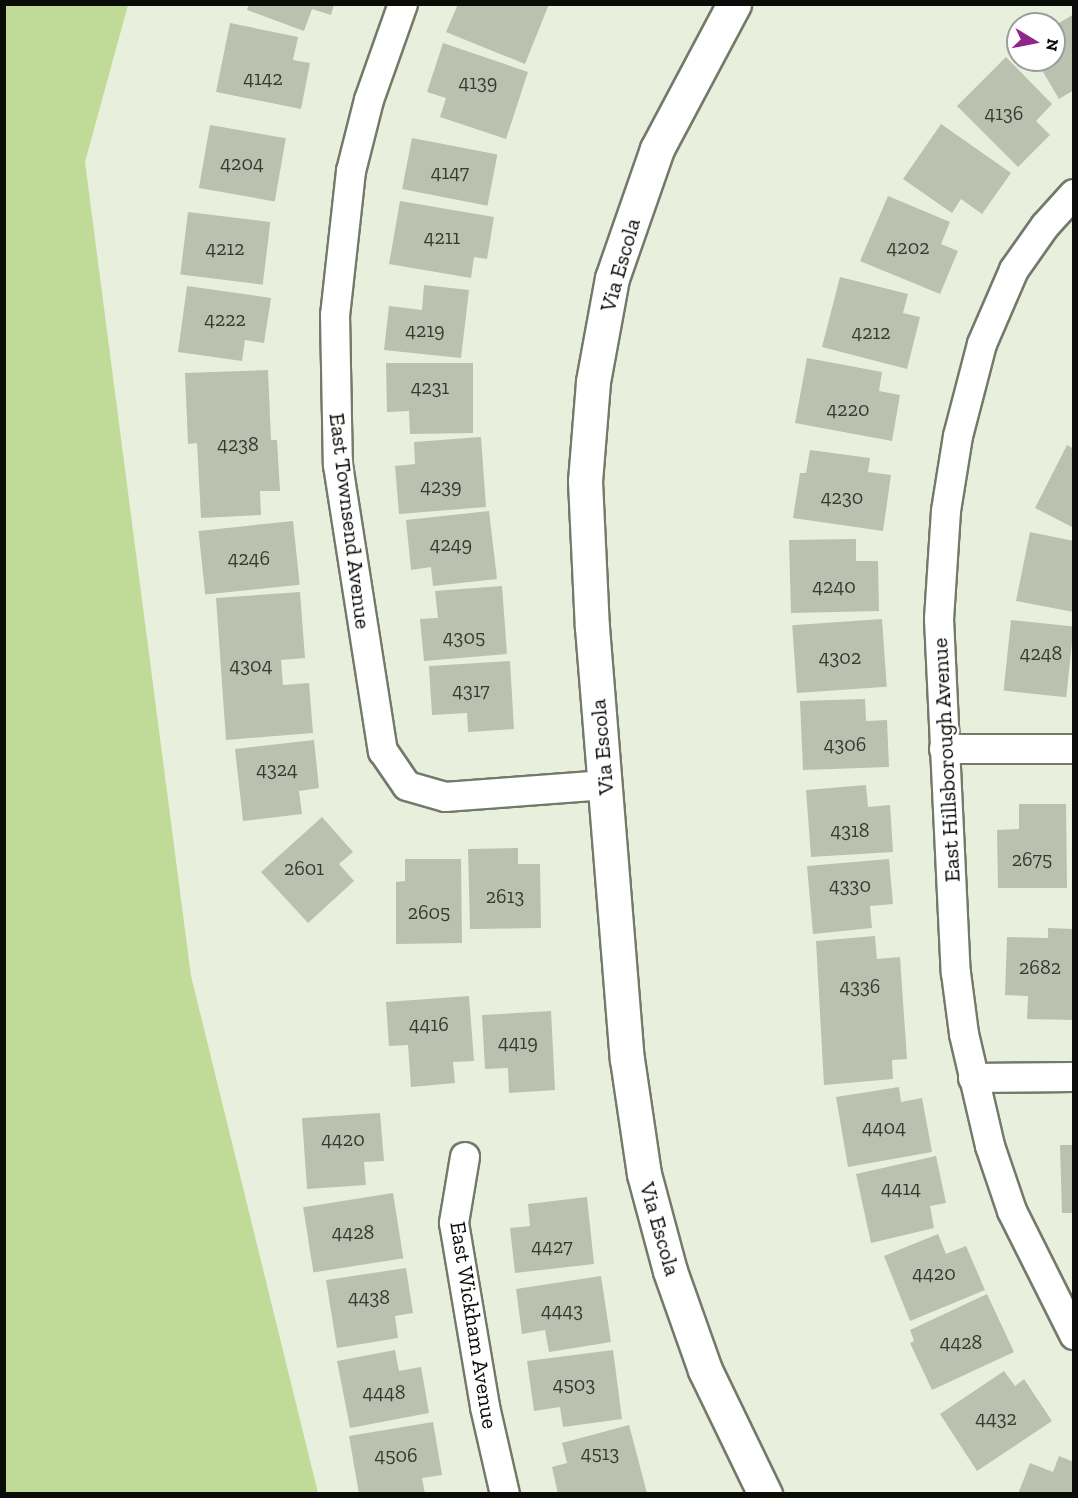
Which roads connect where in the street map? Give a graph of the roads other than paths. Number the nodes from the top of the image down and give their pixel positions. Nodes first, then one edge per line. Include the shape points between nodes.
1 (403, 4) edge
2 (734, 4) edge
3 (1074, 194) edge
4 (944, 749) junction
5 (1074, 749) edge
6 (606, 785) junction
7 (1074, 1077) edge
8 (973, 1078) junction
9 (465, 1156) dead end
10 (1074, 1335) edge
11 (505, 1494) edge
12 (765, 1494) edge

1 - 6 street, East Townsend Avenue via 369,100 351,171 340,252 334,380 338,465 383,751 407,786 445,797
2 - 6 main road, Via Escola via 657,149 612,278 593,382 585,481 592,627
3 - 4 street, East Hillsborough Avenue via 1014,270 993,313 958,436 940,582
4 - 5 street
4 - 8 street, East Hillsborough Avenue via 956,973
6 - 12 main road, Via Escola via 627,1059 644,1174 670,1271 705,1370
7 - 8 street
8 - 10 street, East Hillsborough Avenue via 1012,1211
9 - 11 street, East Wickham Avenue via 454,1223 485,1407

